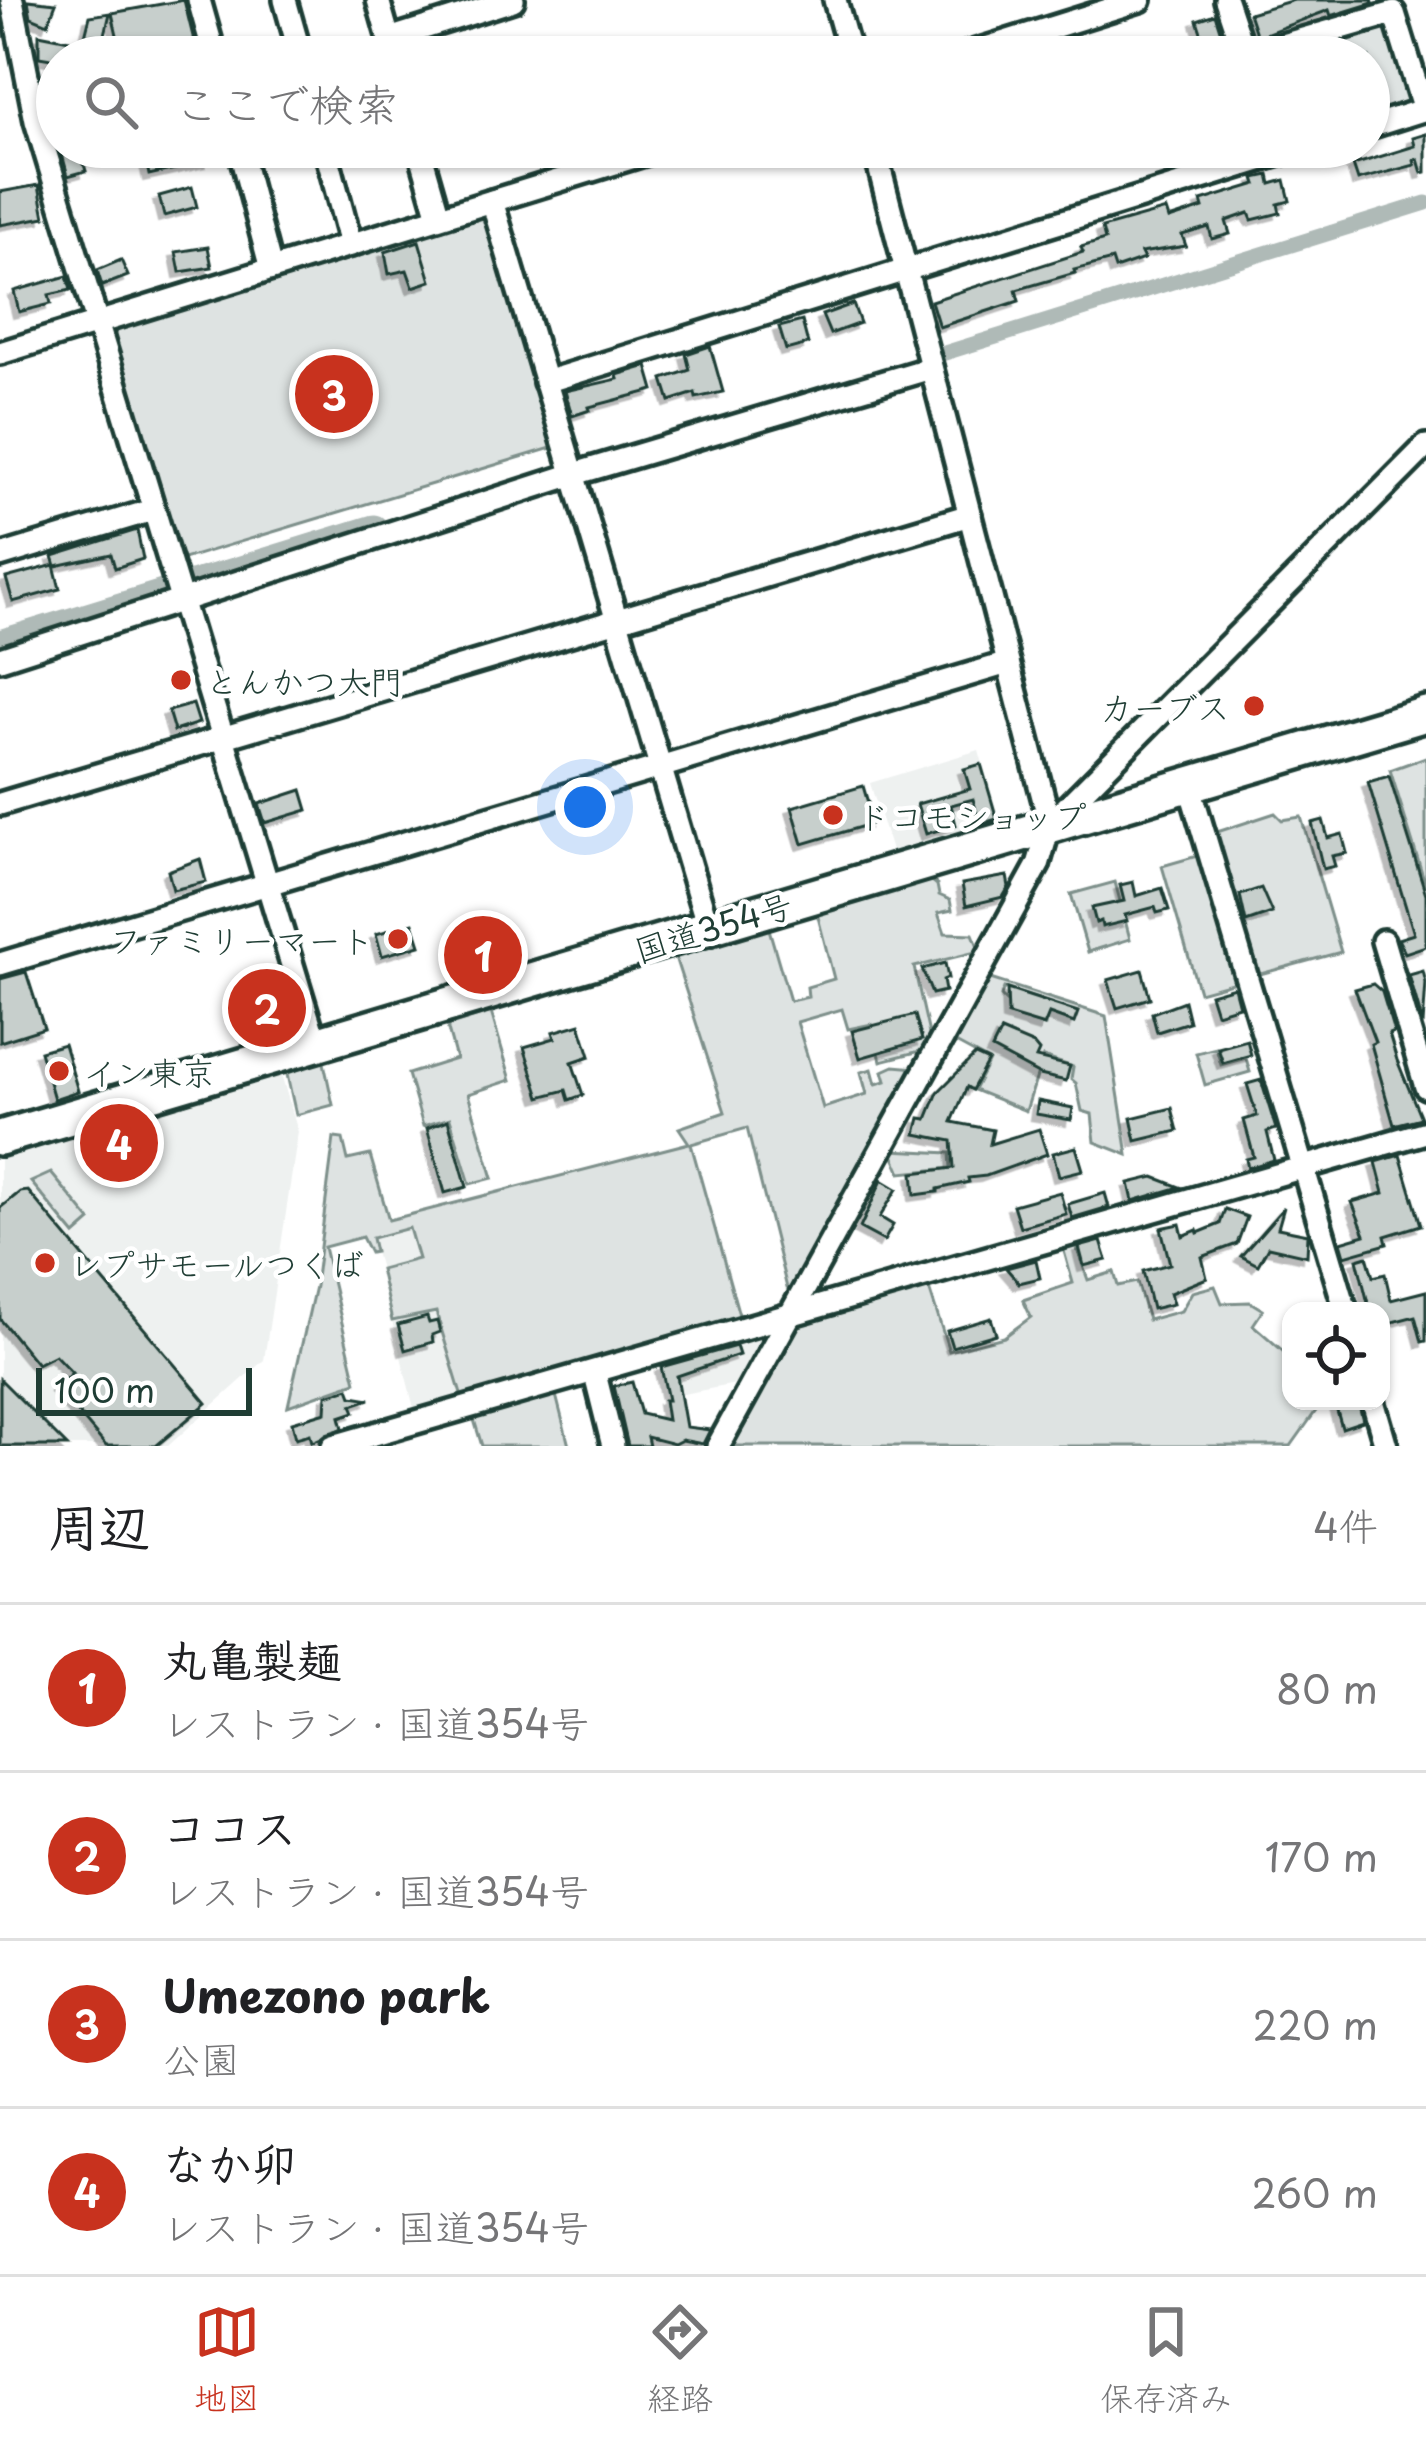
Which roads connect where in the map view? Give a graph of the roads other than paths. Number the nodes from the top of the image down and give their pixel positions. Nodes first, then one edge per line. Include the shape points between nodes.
1 (12, 0) edge
2 (200, 0) edge
3 (286, 0) edge
4 (378, 0) edge
5 (513, 0) edge
6 (835, 0) edge
7 (1141, 0) edge
8 (1226, 0) edge
9 (209, 36) edge
10 (295, 36) edge
11 (388, 36) edge
12 (422, 36) edge
13 (844, 36) edge
14 (1025, 36) edge
15 (1238, 36) edge
16 (1314, 36) edge
17 (1425, 110) edge
18 (36, 121) edge
19 (1390, 121) edge
20 (50, 168) edge
21 (244, 168) edge
22 (331, 168) edge
23 (425, 168) edge
24 (599, 168) edge
25 (879, 168) edge
26 (1221, 168) edge
27 (491, 201) junction
28 (440, 218) junction
29 (352, 244) junction
30 (271, 269) junction
31 (906, 270) junction
32 (97, 323) junction
33 (0, 353) edge
34 (930, 361) junction
35 (544, 382) junction
36 (1426, 446) edge
37 (569, 467) junction
38 (153, 509) junction
39 (970, 515) junction
40 (0, 556) edge
41 (182, 601) junction
42 (615, 621) junction
43 (0, 659) edge
44 (1008, 663) junction
45 (1426, 714) edge
46 (223, 736) junction
47 (660, 767) junction
48 (1189, 784) junction
49 (0, 804) edge
50 (1050, 824) junction
51 (268, 884) junction
52 (708, 927) junction
53 (1383, 941) dead end
54 (0, 964) edge
55 (316, 1044) junction
56 (1426, 1087) edge
57 (1426, 1132) edge
58 (0, 1138) edge
59 (1303, 1167) junction
60 (1343, 1302) edge
61 (791, 1313) junction
62 (595, 1374) junction
63 (1376, 1410) edge
64 (333, 1446) edge
65 (613, 1446) edge
66 (718, 1446) edge
67 (1386, 1446) edge

1 - 18 street
2 - 9 street
3 - 10 street
4 - 11 street
5 - 12 street
6 - 13 street
7 - 14 street
8 - 15 street
16 - 17 street via 1394,13
17 - 19 street
20 - 32 street
21 - 30 street
22 - 29 street
23 - 28 street
24 - 27 street
25 - 31 street
26 - 31 street
27 - 28 street
27 - 35 street
28 - 29 street
29 - 30 street
30 - 32 street
31 - 34 street
31 - 35 street
32 - 33 street
32 - 38 street
34 - 37 street
34 - 39 street
35 - 37 street
36 - 50 street
37 - 41 street
37 - 42 street
38 - 40 street
38 - 41 street
39 - 42 street
39 - 44 street
41 - 43 street
41 - 46 street
42 - 46 street
42 - 47 street
44 - 47 street
44 - 50 street
45 - 48 highway, 国道354号
46 - 49 street
46 - 51 street
47 - 51 street
47 - 52 street
48 - 50 highway, 国道354号
48 - 59 street
50 - 52 highway, 国道354号
50 - 61 street via 1038,865
51 - 54 street
51 - 55 street
52 - 55 highway, 国道354号
53 - 56 street
55 - 58 highway, 国道354号
57 - 59 street
59 - 60 street
59 - 61 street
61 - 62 street
61 - 66 street
62 - 64 street
62 - 65 street
63 - 67 street

